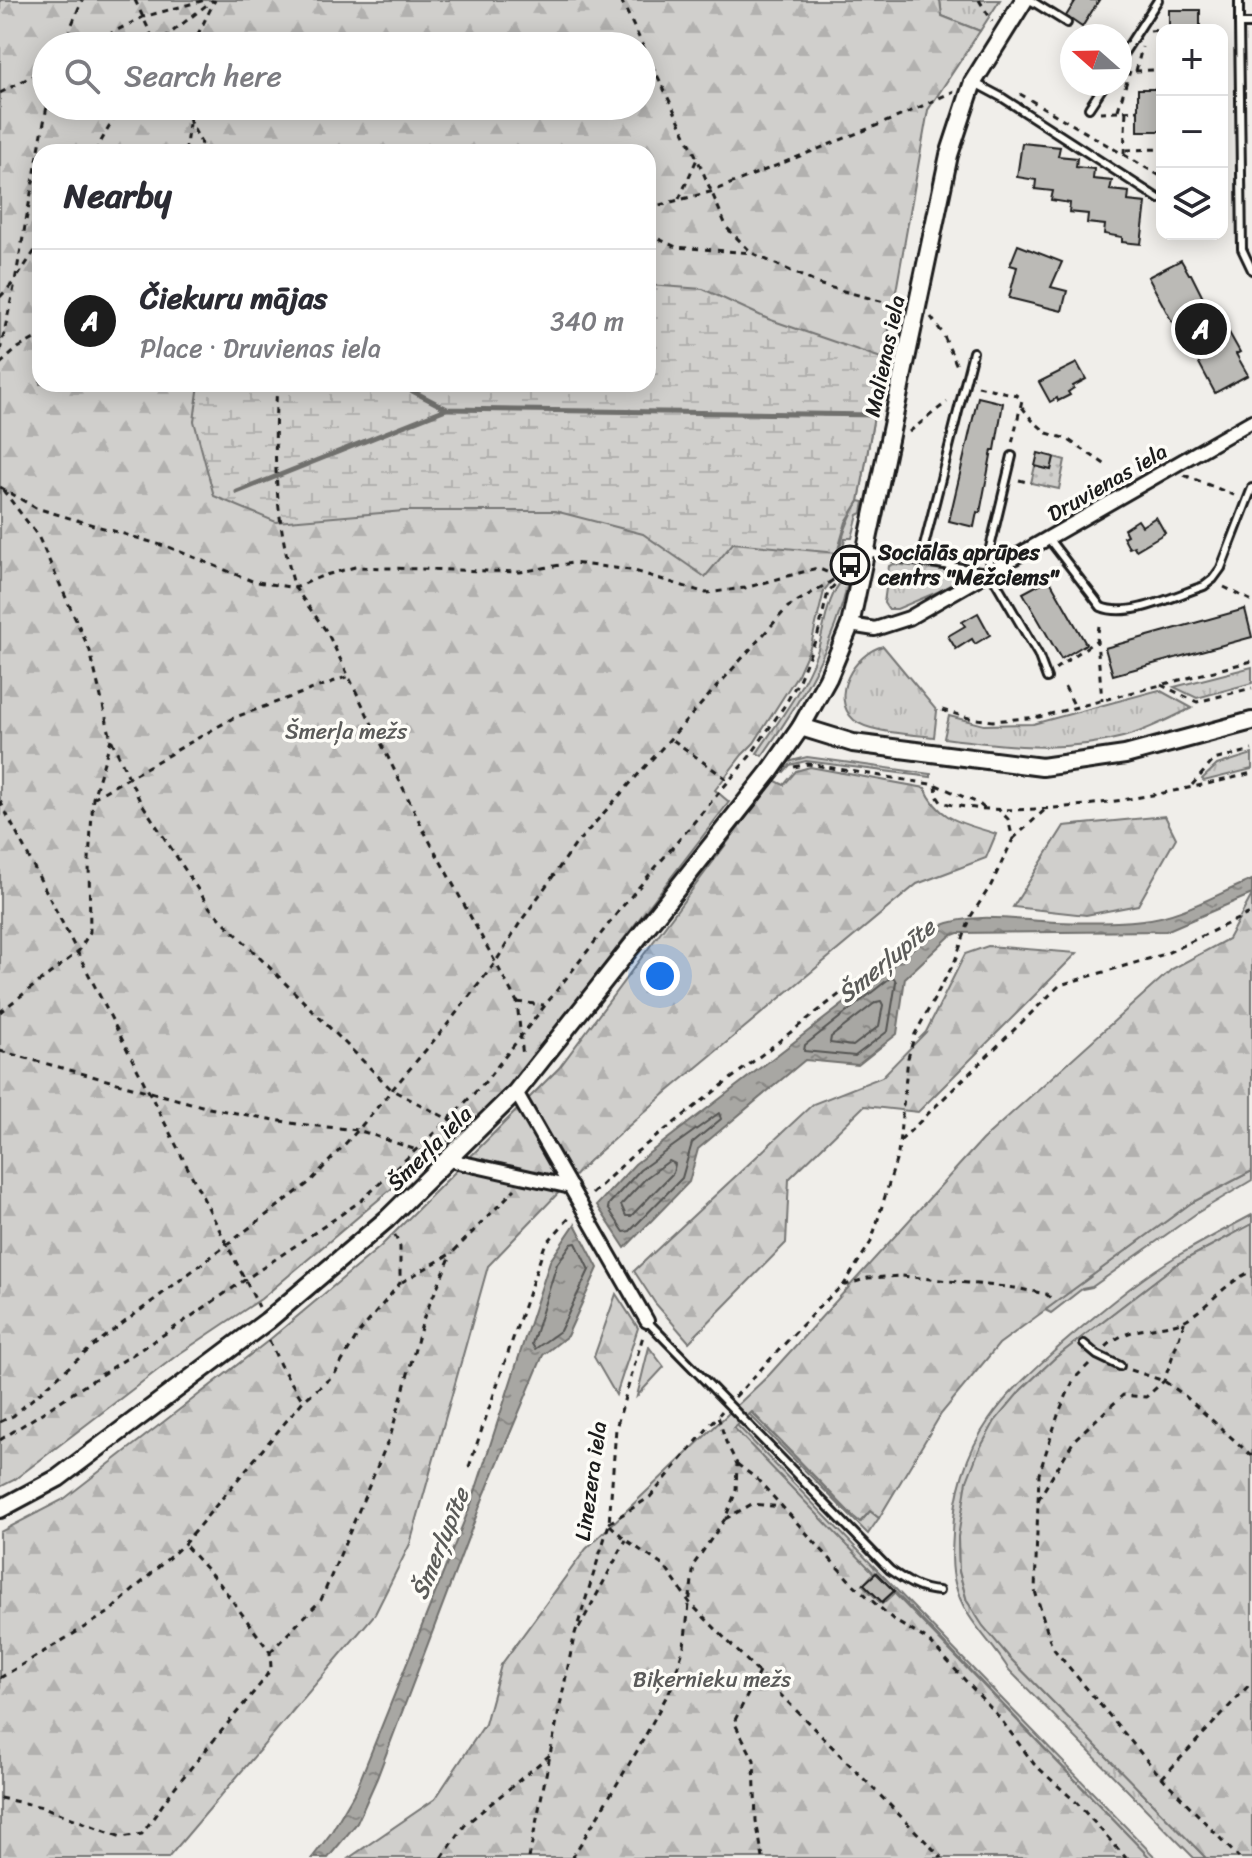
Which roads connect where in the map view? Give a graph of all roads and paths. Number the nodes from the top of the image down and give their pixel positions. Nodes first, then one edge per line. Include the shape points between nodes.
1 (82, 0) edge
2 (135, 0) edge
3 (205, 0) edge
4 (214, 0) edge
5 (621, 0) edge
6 (979, 0) edge
7 (1027, 0) edge
8 (1158, 0) edge
9 (1239, 0) edge
10 (143, 17) junction
11 (1159, 17) dead end
12 (1067, 23) dead end
13 (1160, 24) edge
14 (1239, 24) junction
15 (1252, 24) edge
16 (1156, 30) edge
17 (1004, 31) junction
18 (1146, 31) dead end
19 (69, 32) edge
20 (114, 32) edge
21 (149, 32) edge
22 (172, 32) edge
23 (199, 32) edge
24 (636, 32) edge
25 (1132, 40) edge
26 (1143, 43) dead end
27 (1154, 70) dead end
28 (1132, 71) edge
29 (1136, 71) junction
30 (656, 73) edge
31 (32, 76) edge
32 (973, 82) junction
33 (0, 93) edge
34 (1020, 94) dead end
35 (1097, 96) edge
36 (1123, 96) edge
37 (1089, 108) joint
38 (1118, 110) junction
39 (1126, 110) junction
40 (1138, 110) dead end
41 (44, 120) edge
42 (113, 120) edge
43 (190, 122) joint
44 (40, 144) edge
45 (100, 144) edge
46 (186, 144) edge
47 (202, 144) edge
48 (1156, 149) edge
49 (1125, 152) junction
50 (697, 158) junction
51 (1156, 173) edge
52 (32, 188) edge
53 (710, 192) junction
54 (1156, 197) edge
55 (679, 199) junction
56 (656, 206) edge
57 (1252, 230) edge
58 (1243, 231) junction
59 (656, 238) edge
60 (752, 253) junction
61 (32, 255) edge
62 (1252, 270) edge
63 (15, 281) junction
64 (0, 297) edge
65 (923, 314) junction
66 (32, 340) edge
67 (0, 351) edge
68 (973, 352) dead end
69 (0, 364) edge
70 (963, 386) junction
71 (277, 392) edge
72 (1020, 406) junction
73 (1252, 421) edge
74 (909, 432) dead end
75 (1012, 456) joint
76 (1106, 465) dead end
77 (1168, 470) junction
78 (0, 487) edge
79 (1252, 488) edge
80 (1247, 500) junction
81 (1048, 538) junction
82 (866, 552) junction
83 (920, 562) junction
84 (849, 572) dead end
85 (990, 572) junction
86 (839, 577) junction
87 (1224, 587) dead end
88 (295, 588) junction
89 (1252, 601) edge
90 (850, 625) junction
91 (1099, 626) dead end
92 (1097, 640) junction
93 (1252, 661) edge
94 (1055, 669) dead end
95 (350, 676) junction
96 (1047, 678) dead end
97 (1161, 685) junction
98 (1065, 687) dead end
99 (1252, 688) edge
100 (1102, 701) junction
101 (1075, 707) junction
102 (942, 710) dead end
103 (1252, 721) edge
104 (801, 727) junction
105 (111, 739) junction
106 (672, 739) junction
107 (1252, 750) edge
108 (793, 767) dead end
109 (1252, 773) edge
110 (129, 776) junction
111 (728, 780) junction
112 (936, 785) junction
113 (1190, 787) junction
114 (93, 798) junction
115 (0, 801) edge
116 (1048, 807) junction
117 (985, 809) junction
118 (998, 809) junction
119 (1013, 839) junction
120 (1252, 912) edge
121 (78, 952) junction
122 (495, 963) junction
123 (872, 969) dead end
124 (517, 1002) junction
125 (544, 1005) junction
126 (0, 1012) edge
127 (520, 1034) junction
128 (0, 1051) edge
129 (392, 1090) junction
130 (516, 1092) junction
131 (151, 1093) junction
132 (448, 1120) junction
133 (467, 1128) dead end
134 (358, 1130) junction
135 (900, 1141) junction
136 (415, 1150) junction
137 (449, 1160) junction
138 (527, 1177) junction
139 (571, 1187) junction
140 (581, 1205) junction
141 (387, 1219) junction
142 (229, 1245) junction
143 (452, 1253) junction
144 (1252, 1271) edge
145 (246, 1279) junction
146 (400, 1283) junction
147 (842, 1286) junction
148 (1052, 1299) dead end
149 (1185, 1320) junction
150 (267, 1321) junction
151 (647, 1321) junction
152 (1112, 1341) dead end
153 (1084, 1344) dead end
154 (1120, 1366) joint
155 (1084, 1369) dead end
156 (1164, 1381) junction
157 (303, 1401) junction
158 (728, 1404) junction
159 (0, 1422) edge
160 (0, 1440) edge
161 (1252, 1456) edge
162 (737, 1464) junction
163 (469, 1467) dead end
164 (1037, 1501) junction
165 (782, 1507) junction
166 (0, 1509) edge
167 (725, 1519) junction
168 (609, 1524) junction
169 (626, 1540) junction
170 (184, 1544) junction
171 (939, 1591) dead end
172 (690, 1603) junction
173 (574, 1637) junction
174 (270, 1652) junction
175 (759, 1672) junction
176 (0, 1678) edge
177 (1252, 1682) edge
178 (551, 1754) junction
179 (1162, 1778) junction
180 (0, 1798) edge
181 (442, 1858) edge
182 (529, 1858) edge
183 (572, 1858) edge
184 (763, 1858) edge
185 (942, 1858) edge
186 (1126, 1858) edge
187 (1239, 1858) edge

1 - 19 path
2 - 10 path
3 - 10 path
4 - 22 path
4 - 23 path
5 - 24 path
6 - 17 path via 988,18
7 - 12 lane
7 - 17 street, Malienas iela
8 - 25 lane
9 - 14 lane
10 - 20 path
10 - 21 path
11 - 13 path
14 - 15 lane
14 - 58 lane
16 - 18 path
17 - 32 street, Malienas iela
26 - 29 path
27 - 29 path
28 - 29 path
30 - 50 path
31 - 33 path
32 - 53 path
32 - 54 lane
32 - 65 street, Malienas iela via 949,155
34 - 49 path
35 - 37 lane
36 - 38 path
37 - 38 path
38 - 39 path
39 - 40 path
39 - 49 path
41 - 44 path
42 - 45 path
43 - 46 path
43 - 47 path
48 - 49 path
49 - 51 path
50 - 53 path
50 - 55 path
52 - 63 path
53 - 55 path
53 - 60 path via 727,228
55 - 56 path
57 - 58 lane
58 - 62 lane via 1242,249
59 - 60 path via 676,247
60 - 65 path via 821,285
61 - 63 path
63 - 64 path
63 - 67 path
65 - 70 path via 943,334
65 - 82 street, Malienas iela
66 - 69 path
68 - 70 lane
70 - 72 path via 1016,395
70 - 74 path
70 - 83 lane
71 - 88 path via 275,477 283,548
72 - 75 path
72 - 76 path via 1047,433 1067,439
73 - 77 street, Druvienas iela
75 - 85 lane via 989,552
77 - 80 path
77 - 81 street, Druvienas iela
78 - 88 path via 36,508 171,548 252,581
78 - 105 path via 38,536 90,651
79 - 80 lane
80 - 81 lane via 1213,579 1128,611 1101,607
81 - 85 street, Druvienas iela
82 - 83 lane
82 - 90 street, Malienas iela
83 - 85 lane
84 - 86 path
85 - 90 street, Druvienas iela via 899,622 875,629
85 - 96 lane
86 - 88 path via 817,568 706,593 631,570 572,563 520,572 355,567
86 - 106 path via 788,607
86 - 111 path via 828,592 799,680 750,756
87 - 89 path
88 - 95 path
90 - 104 street, Malienas iela
91 - 92 path
92 - 94 path
92 - 100 path
93 - 97 path
95 - 110 path via 233,718
95 - 122 path
97 - 99 path via 1197,702
97 - 100 path
98 - 101 path
100 - 101 path
101 - 102 path via 993,721
103 - 104 street via 1125,755 1042,767 853,743
104 - 130 street, Šmerļa iela
105 - 110 path
105 - 114 path
106 - 111 path
106 - 122 path via 576,844
107 - 113 path via 1214,760
108 - 112 path via 808,764
109 - 113 path
110 - 114 path
110 - 129 path via 210,908
111 - 125 path
112 - 117 path
112 - 117 path via 941,802
113 - 116 path
114 - 121 path via 90,932
115 - 121 path
116 - 118 path
116 - 119 path
117 - 118 path
118 - 119 path via 1008,819
119 - 135 path via 915,1034
120 - 135 path via 1165,954 1060,985
121 - 126 path
121 - 131 path
122 - 124 path
122 - 129 path
123 - 140 path via 634,1154
124 - 125 path
124 - 127 path
125 - 127 path
127 - 132 path
128 - 131 path
129 - 132 path
129 - 134 path
130 - 137 street, Šmerļa iela
130 - 139 street
131 - 134 path via 297,1124
131 - 142 path
132 - 133 path
132 - 136 path
134 - 136 path
134 - 142 path via 310,1182
135 - 147 path via 871,1242
136 - 137 path
136 - 145 path via 362,1200
137 - 138 street
137 - 141 street, Šmerļa iela
138 - 139 street
138 - 143 path
139 - 140 street
140 - 151 street
140 - 163 path via 545,1245
141 - 146 path via 400,1247
141 - 150 street, Šmerļa iela
142 - 145 path
142 - 159 path
143 - 146 path
143 - 174 path via 424,1317 391,1434 321,1600
144 - 149 path
145 - 150 path
145 - 160 path
146 - 157 path via 359,1333 334,1375
147 - 148 path via 902,1276 1034,1290
147 - 158 path
149 - 152 path via 1139,1329
149 - 156 path
150 - 157 path via 269,1342
150 - 166 street, Šmerļa iela via 58,1478
151 - 158 lane
151 - 168 path, Linezera iela via 616,1428
153 - 154 lane
154 - 156 path
155 - 164 path via 1059,1412 1039,1474
156 - 161 path
156 - 164 path via 1146,1397 1123,1395 1075,1439
157 - 170 path
158 - 171 lane via 890,1570 910,1584
162 - 165 path
162 - 167 path via 736,1491
162 - 168 path via 718,1416 650,1497
164 - 179 path via 1035,1591 1052,1647
165 - 167 path via 752,1504
165 - 186 path via 851,1582 895,1621 928,1640 1034,1764
167 - 172 path via 694,1564
168 - 169 path
168 - 173 path, Linezera iela
169 - 172 path via 665,1567
169 - 173 path
170 - 174 path
170 - 176 path via 108,1613
172 - 175 path
172 - 183 path via 671,1688
173 - 178 path, Linezera iela
174 - 180 path via 271,1668 263,1681 142,1834 121,1837 43,1807
175 - 184 path via 734,1722 754,1760
175 - 185 path
177 - 179 path
178 - 181 path via 465,1825
178 - 182 path, Linezera iela
179 - 187 path

